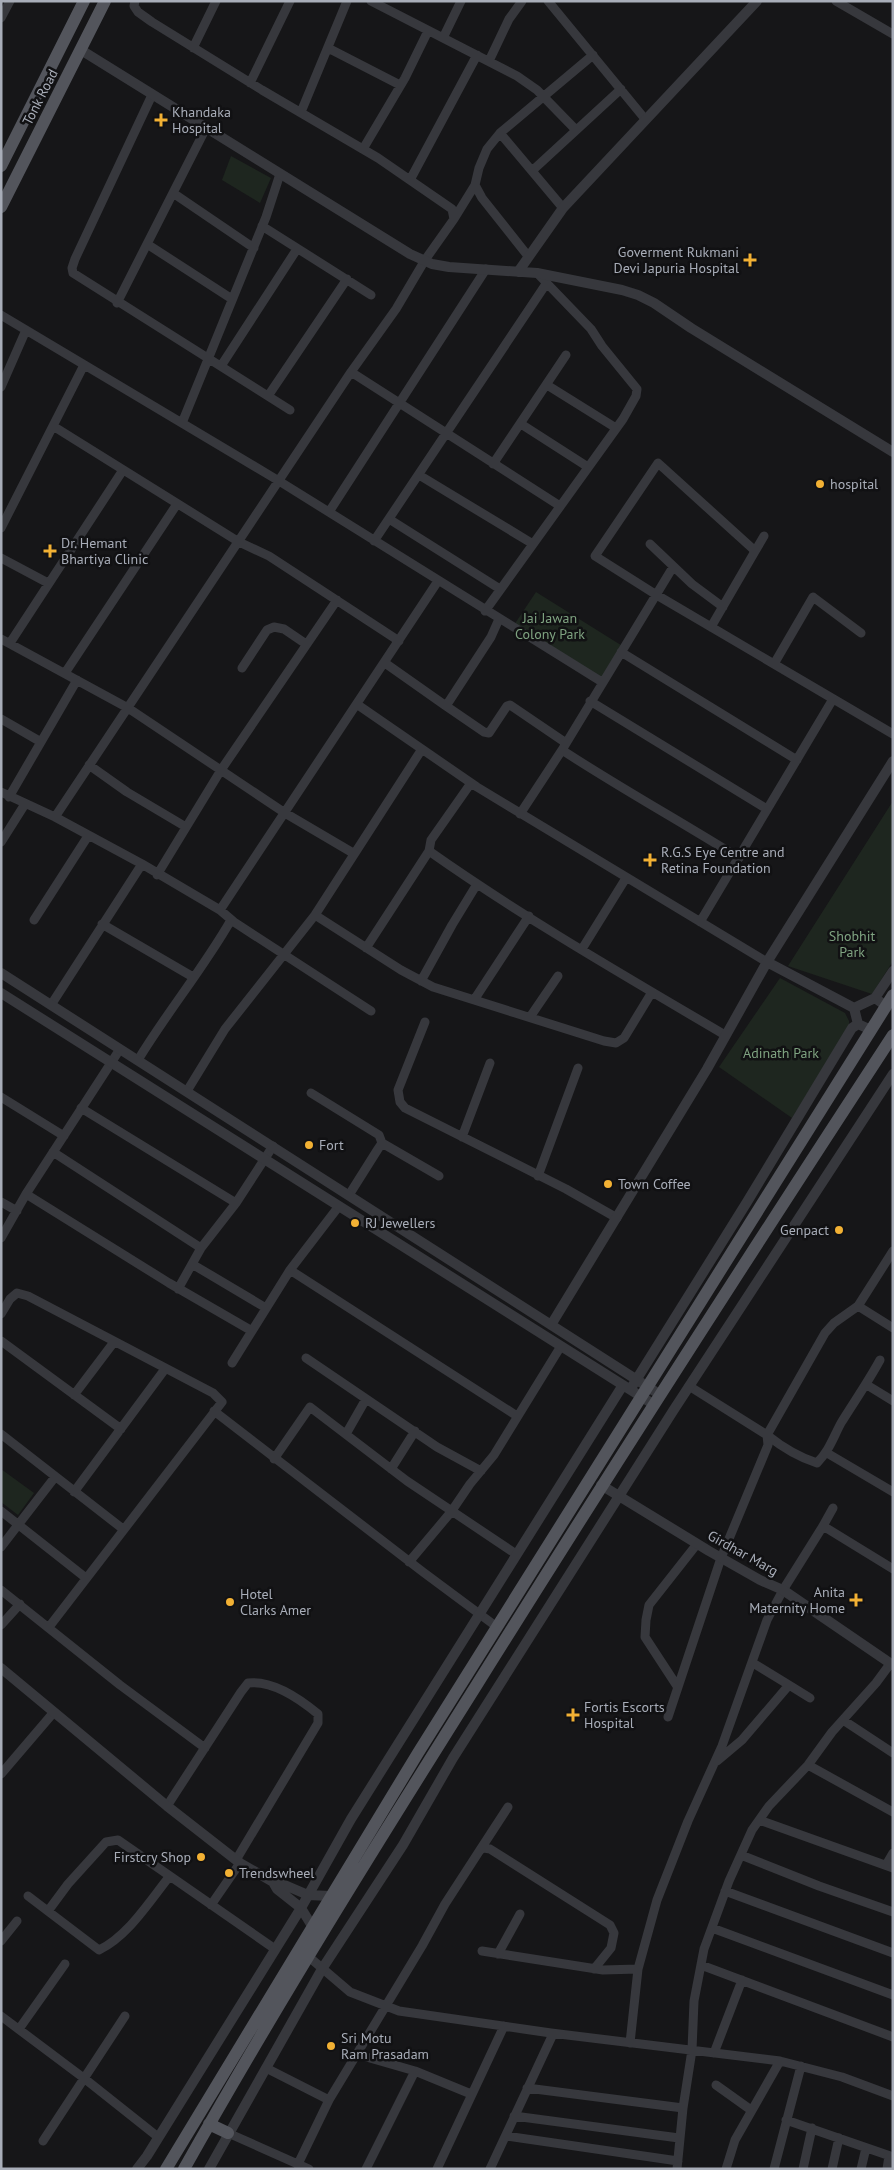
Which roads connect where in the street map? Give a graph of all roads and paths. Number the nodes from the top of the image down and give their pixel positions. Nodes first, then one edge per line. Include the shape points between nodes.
1 (10, 1) edge
2 (84, 1) edge
3 (105, 1) edge
4 (216, 1) edge
5 (290, 1) edge
6 (347, 1) edge
7 (371, 1) edge
8 (461, 1) edge
9 (522, 1) edge
10 (548, 1) edge
11 (757, 1) edge
12 (836, 1) edge
13 (132, 3) edge
14 (1, 18) edge
15 (428, 31) junction
16 (893, 34) edge
17 (443, 38) junction
18 (193, 48) junction
19 (328, 48) junction
20 (81, 50) junction
21 (477, 56) junction
22 (593, 56) junction
23 (489, 61) junction
24 (250, 83) junction
25 (400, 85) junction
26 (621, 89) junction
27 (152, 95) junction
28 (544, 97) junction
29 (301, 112) junction
30 (645, 119) junction
31 (206, 128) junction
32 (575, 129) junction
33 (500, 133) junction
34 (363, 149) junction
35 (1, 166) edge
36 (533, 170) junction
37 (280, 174) junction
38 (410, 180) junction
39 (475, 186) junction
40 (174, 193) junction
41 (1, 207) edge
42 (563, 208) junction
43 (454, 219) junction
44 (262, 226) junction
45 (147, 244) junction
46 (254, 248) junction
47 (297, 249) junction
48 (528, 256) junction
49 (425, 260) junction
50 (486, 269) junction
51 (518, 272) junction
52 (537, 273) junction
53 (347, 279) junction
54 (546, 284) junction
55 (371, 295) dead end
56 (232, 299) junction
57 (117, 303) junction
58 (1, 315) edge
59 (26, 330) junction
60 (566, 354) dead end
61 (208, 358) junction
62 (84, 364) junction
63 (221, 366) junction
64 (352, 372) junction
65 (547, 385) junction
66 (1, 387) edge
67 (268, 396) junction
68 (399, 402) junction
69 (290, 410) dead end
70 (182, 423) junction
71 (521, 424) junction
72 (53, 426) junction
73 (616, 428) junction
74 (447, 433) junction
75 (893, 452) edge
76 (493, 464) junction
77 (588, 467) junction
78 (123, 470) junction
79 (419, 475) junction
80 (279, 481) junction
81 (176, 504) junction
82 (560, 506) junction
83 (329, 512) junction
84 (389, 519) junction
85 (1, 528) edge
86 (764, 536) dead end
87 (374, 541) junction
88 (239, 542) junction
89 (533, 544) junction
90 (650, 544) dead end
91 (754, 553) junction
92 (1, 558) edge
93 (673, 567) junction
94 (438, 581) junction
95 (48, 583) junction
96 (500, 589) junction
97 (655, 594) junction
98 (336, 600) junction
99 (723, 607) junction
100 (485, 611) junction
101 (499, 619) junction
102 (711, 627) junction
103 (861, 633) dead end
104 (6, 641) edge
105 (399, 641) junction
106 (306, 644) junction
107 (620, 652) junction
108 (385, 663) junction
109 (774, 664) junction
110 (242, 668) dead end
111 (65, 674) junction
112 (77, 680) junction
113 (602, 682) junction
114 (833, 699) junction
115 (590, 701) junction
116 (358, 705) junction
117 (446, 706) junction
118 (128, 708) junction
119 (1, 719) edge
120 (893, 734) edge
121 (41, 742) junction
122 (564, 746) junction
123 (422, 750) junction
124 (797, 760) junction
125 (893, 761) edge
126 (89, 765) junction
127 (221, 770) junction
128 (471, 783) junction
129 (5, 795) edge
130 (25, 804) junction
131 (768, 809) junction
132 (285, 813) junction
133 (520, 814) junction
134 (55, 817) junction
135 (186, 827) junction
136 (88, 836) junction
137 (1, 842) edge
138 (429, 851) junction
139 (353, 853) junction
140 (739, 858) junction
141 (142, 864) junction
142 (157, 875) junction
143 (626, 878) junction
144 (477, 884) junction
145 (220, 910) junction
146 (315, 915) junction
147 (528, 916) junction
148 (34, 920) dead end
149 (231, 920) junction
150 (700, 922) junction
151 (102, 924) junction
152 (366, 948) junction
153 (582, 949) junction
154 (284, 955) junction
155 (767, 962) junction
156 (893, 971) edge
157 (1, 972) edge
158 (558, 976) dead end
159 (193, 977) junction
160 (421, 981) junction
161 (652, 992) junction
162 (1, 993) edge
163 (474, 1000) junction
164 (884, 1000) edge
165 (51, 1004) junction
166 (854, 1008) junction
167 (371, 1011) dead end
168 (530, 1017) junction
169 (425, 1022) dead end
170 (858, 1024) junction
171 (870, 1030) junction
172 (726, 1035) junction
173 (893, 1035) edge
174 (120, 1049) junction
175 (138, 1060) junction
176 (111, 1062) junction
177 (490, 1063) dead end
178 (578, 1068) dead end
179 (893, 1074) edge
180 (187, 1091) junction
181 (312, 1093) dead end
182 (1, 1097) edge
183 (81, 1108) junction
184 (64, 1136) junction
185 (462, 1137) junction
186 (382, 1142) junction
187 (273, 1146) junction
188 (53, 1152) junction
189 (264, 1159) junction
190 (439, 1176) dead end
191 (538, 1176) junction
192 (26, 1194) junction
193 (349, 1195) junction
194 (1, 1202) edge
195 (236, 1203) junction
196 (339, 1206) junction
197 (16, 1211) junction
198 (617, 1218) junction
199 (1, 1238) edge
200 (201, 1248) junction
201 (893, 1251) edge
202 (192, 1264) junction
203 (290, 1270) junction
204 (178, 1289) junction
205 (858, 1306) junction
206 (266, 1308) junction
207 (1, 1314) edge
208 (551, 1325) junction
209 (893, 1328) edge
210 (252, 1331) junction
211 (1, 1341) edge
212 (114, 1342) junction
213 (561, 1346) junction
214 (306, 1358) dead end
215 (880, 1360) dead end
216 (232, 1363) dead end
217 (165, 1369) junction
218 (866, 1385) junction
219 (690, 1386) junction
220 (635, 1388) junction
221 (74, 1395) junction
222 (366, 1399) junction
223 (656, 1399) junction
224 (893, 1401) edge
225 (214, 1411) junction
226 (517, 1416) junction
227 (120, 1429) junction
228 (414, 1431) junction
229 (1, 1434) edge
230 (346, 1434) junction
231 (767, 1435) junction
232 (827, 1453) junction
233 (274, 1458) junction
234 (391, 1469) junction
235 (481, 1471) junction
236 (55, 1477) junction
237 (601, 1485) junction
238 (74, 1492) junction
239 (893, 1492) edge
240 (620, 1496) junction
241 (833, 1508) dead end
242 (1, 1511) edge
243 (451, 1512) junction
244 (19, 1525) junction
245 (823, 1526) junction
246 (124, 1529) junction
247 (697, 1544) junction
248 (1, 1547) edge
249 (516, 1554) junction
250 (721, 1558) junction
251 (409, 1562) junction
252 (893, 1569) edge
253 (86, 1578) junction
254 (1, 1590) edge
255 (783, 1590) junction
256 (20, 1604) junction
257 (479, 1613) junction
258 (1, 1625) edge
259 (48, 1627) junction
260 (497, 1627) junction
261 (753, 1663) junction
262 (891, 1664) edge
263 (1, 1668) edge
264 (789, 1685) junction
265 (677, 1686) junction
266 (810, 1698) dead end
267 (54, 1712) junction
268 (668, 1717) dead end
269 (843, 1720) junction
270 (204, 1748) junction
271 (893, 1753) edge
272 (715, 1762) junction
273 (808, 1765) junction
274 (1, 1774) edge
275 (168, 1806) junction
276 (508, 1807) dead end
277 (893, 1812) edge
278 (759, 1820) junction
279 (480, 1850) junction
280 (893, 1853) edge
281 (741, 1855) junction
282 (238, 1862) junction
283 (889, 1866) edge
284 (169, 1877) junction
285 (273, 1882) junction
286 (725, 1891) junction
287 (308, 1895) junction
288 (28, 1896) dead end
289 (330, 1896) junction
290 (211, 1905) junction
291 (301, 1908) junction
292 (48, 1911) junction
293 (893, 1912) edge
294 (520, 1914) dead end
295 (17, 1920) dead end
296 (312, 1926) junction
297 (712, 1928) junction
298 (1, 1941) edge
299 (275, 1949) junction
300 (482, 1952) dead end
301 (498, 1954) junction
302 (893, 1954) edge
303 (309, 1957) junction
304 (65, 1964) dead end
305 (701, 1965) junction
306 (322, 1969) junction
307 (594, 1969) junction
308 (638, 1969) junction
309 (742, 1980) junction
310 (893, 1995) edge
311 (385, 2006) junction
312 (1, 2016) edge
313 (126, 2016) dead end
314 (504, 2026) junction
315 (19, 2029) junction
316 (553, 2034) junction
317 (893, 2037) edge
318 (630, 2043) junction
319 (692, 2050) junction
320 (714, 2053) junction
321 (356, 2054) junction
322 (780, 2061) junction
323 (800, 2066) junction
324 (266, 2068) junction
325 (415, 2071) junction
326 (85, 2079) junction
327 (716, 2085) dead end
328 (527, 2088) junction
329 (471, 2094) junction
330 (893, 2096) edge
331 (329, 2100) junction
332 (683, 2108) junction
333 (751, 2110) junction
334 (514, 2116) junction
335 (786, 2120) junction
336 (209, 2124) junction
337 (812, 2128) junction
338 (228, 2133) junction
339 (506, 2136) junction
340 (158, 2138) junction
341 (679, 2138) junction
342 (839, 2138) junction
343 (43, 2141) dead end
344 (866, 2148) junction
345 (891, 2157) edge
346 (677, 2165) edge
347 (298, 2166) edge
348 (137, 2169) edge
349 (166, 2169) edge
350 (184, 2169) edge
351 (209, 2169) edge
352 (309, 2169) edge
353 (366, 2169) edge
354 (437, 2169) edge
355 (490, 2169) edge
356 (726, 2169) edge
357 (774, 2169) edge
358 (803, 2169) edge
359 (832, 2169) edge
360 (861, 2169) edge
361 (887, 2169) edge

1 - 14 street
2 - 35 main road, Tonk Road
3 - 20 main road, Tonk Road
4 - 18 street
5 - 24 street
6 - 19 street
7 - 15 street
8 - 17 street
9 - 23 street via 509,19
10 - 22 street
11 - 30 street
12 - 16 street
13 - 18 street via 138,12
15 - 17 street
15 - 25 street
17 - 21 street
18 - 24 street
19 - 25 street
19 - 29 street
20 - 27 street
20 - 41 main road, Tonk Road
21 - 23 street
21 - 38 street
22 - 26 street
22 - 28 street
23 - 28 street via 517,76
24 - 29 street
25 - 34 street
26 - 30 street
26 - 32 street
27 - 31 street
27 - 57 street via 72,268 76,277
28 - 32 street
28 - 33 street
29 - 34 street
30 - 42 street
31 - 37 street
31 - 40 street
32 - 36 street
33 - 36 street
33 - 39 street via 487,149
34 - 38 street
36 - 42 street
37 - 44 street
37 - 49 street
38 - 43 street via 452,209
39 - 43 street
39 - 48 street
40 - 45 street
40 - 46 street
42 - 48 street
43 - 49 street
44 - 46 street
44 - 47 street
45 - 56 street
45 - 57 street
46 - 56 street
47 - 53 street
47 - 63 street
48 - 51 street
49 - 50 street via 449,267
49 - 64 street
50 - 51 street
50 - 68 street
51 - 52 street
52 - 54 street
52 - 75 street via 622,290 654,303
53 - 55 street
53 - 67 street
54 - 73 street via 591,329 637,389
54 - 74 street
56 - 61 street
57 - 61 street
58 - 59 street
59 - 62 street
59 - 66 street
60 - 65 street
61 - 63 street
61 - 70 street
62 - 70 street
62 - 72 street
63 - 67 street
64 - 68 street
64 - 80 street
65 - 71 street
65 - 73 street
67 - 69 street
68 - 74 street
68 - 83 street
70 - 80 street
71 - 76 street
71 - 77 street
72 - 78 street
72 - 85 street
73 - 77 street
74 - 76 street
74 - 79 street
76 - 82 street
77 - 82 street
78 - 81 street
78 - 95 street
79 - 84 street
79 - 89 street
80 - 83 street
80 - 88 street
81 - 88 street
81 - 111 street
82 - 89 street
83 - 87 street
84 - 87 street
84 - 96 street
86 - 91 street
87 - 94 street
88 - 98 street via 269,556
88 - 118 street
89 - 96 street
90 - 93 street
91 - 97 street via 658,463 595,556
91 - 99 street
92 - 95 street
93 - 97 street
93 - 99 street
94 - 100 street
94 - 105 street
95 - 104 street
96 - 100 street
97 - 102 street
97 - 107 street
98 - 105 street
98 - 106 street
99 - 102 street
100 - 101 street
101 - 113 street
101 - 117 street via 491,638
102 - 109 street
103 - 109 street via 813,597
104 - 111 street
105 - 108 street
106 - 110 street via 280,627 270,628
106 - 127 street
107 - 113 street
107 - 124 street
108 - 116 street
108 - 117 street
109 - 114 street
111 - 112 street
112 - 118 street
112 - 121 street
113 - 115 street
114 - 120 street
114 - 124 street
115 - 122 street
115 - 131 street
116 - 123 street
116 - 132 street
117 - 122 street via 484,732 489,732 510,706
118 - 126 street
118 - 127 street
119 - 121 street
121 - 129 street
122 - 133 street
122 - 140 street via 611,782
123 - 128 street
123 - 139 street
124 - 131 street
125 - 155 street
126 - 134 street
126 - 135 street
127 - 132 street
127 - 135 street
128 - 133 street
128 - 138 street via 431,840
129 - 130 street
130 - 134 street
130 - 137 street
131 - 140 street
132 - 139 street
132 - 145 street
133 - 143 street
134 - 136 street
135 - 142 street
136 - 141 street
136 - 148 street
138 - 144 street
138 - 152 street
139 - 146 street
140 - 150 street
141 - 142 street
141 - 151 street
142 - 145 street
143 - 150 street
143 - 153 street
144 - 147 street
144 - 160 street
145 - 149 street
146 - 152 street
146 - 154 street
147 - 153 street
147 - 163 street
149 - 154 street
149 - 159 street
150 - 155 street
151 - 159 street
151 - 165 street
152 - 160 street
153 - 161 street
154 - 167 street
154 - 180 street via 226,1029
155 - 166 street
155 - 172 street
156 - 164 street via 884,986
157 - 165 street
158 - 168 street
159 - 175 street
160 - 163 street
161 - 168 street via 624,1038 616,1043
161 - 172 street
162 - 176 street
163 - 168 street
164 - 166 street
164 - 171 main road
165 - 174 street
166 - 170 street
169 - 185 street via 398,1090 400,1102 405,1108
170 - 171 street
170 - 220 street via 852,1028
171 - 220 main road
172 - 198 street
173 - 223 main road
174 - 175 street
174 - 176 street
175 - 180 street
176 - 183 street
176 - 189 street
177 - 185 street
178 - 191 street
179 - 219 street
180 - 187 street
181 - 186 street via 366,1125 379,1135
182 - 184 street
183 - 184 street
183 - 195 street
184 - 188 street
185 - 191 street
186 - 190 street
186 - 193 street
187 - 189 street
187 - 193 street
188 - 192 street
188 - 200 street
189 - 195 street
189 - 196 street
191 - 198 street
192 - 197 street
192 - 204 street
193 - 208 street
194 - 197 street
195 - 200 street
196 - 203 street
196 - 213 street
197 - 199 street
198 - 208 street
200 - 202 street
201 - 205 street
202 - 204 street
202 - 206 street
203 - 206 street
203 - 226 street
204 - 210 street
205 - 209 street
205 - 231 street via 825,1332
206 - 210 street
207 - 212 street via 17,1293
208 - 220 street
210 - 216 street
211 - 221 street
212 - 217 street
212 - 221 street
213 - 220 street
213 - 226 street
214 - 222 street
215 - 218 street
217 - 225 street via 213,1393 222,1402
217 - 227 street
218 - 224 street
218 - 232 street via 840,1424
219 - 231 street
219 - 240 street
220 - 223 street
220 - 249 street
220 - 260 main road
221 - 227 street
222 - 228 street
222 - 230 street
223 - 237 main road
225 - 233 street
225 - 246 street
226 - 235 street via 494,1456
227 - 238 street
228 - 234 street
228 - 235 street
229 - 236 street
230 - 233 street via 310,1407
230 - 234 street
231 - 232 street via 780,1446 817,1463
231 - 250 street via 768,1446
232 - 239 street
233 - 251 street
234 - 243 street
235 - 243 street
236 - 238 street
236 - 244 street
237 - 240 street, Girdhar Marg
237 - 303 main road
238 - 246 street
240 - 247 street, Girdhar Marg
240 - 306 street
241 - 245 street
242 - 244 street
243 - 249 street
243 - 251 street
244 - 248 street
244 - 253 street
245 - 252 street
245 - 255 street
246 - 253 street
247 - 250 street, Girdhar Marg
247 - 265 street via 649,1605 646,1620 645,1637
249 - 257 street
250 - 255 street, Girdhar Marg
250 - 265 street
251 - 257 street
253 - 259 street
254 - 256 street
255 - 261 street
255 - 262 street, Girdhar Marg
256 - 258 street
256 - 259 street
257 - 260 street
257 - 287 street via 351,1819
259 - 270 street
260 - 289 main road
261 - 264 street
261 - 272 street
262 - 269 street
263 - 267 street
264 - 266 street
264 - 272 street via 742,1740
265 - 268 street
267 - 274 street
267 - 275 street
269 - 271 street
269 - 273 street
270 - 275 street
270 - 282 street via 248,1683 272,1686 318,1714 318,1722
272 - 308 street via 657,1900
273 - 277 street
273 - 278 street
275 - 282 street
276 - 279 street
278 - 281 street
278 - 283 street
279 - 307 street via 490,1849 610,1925 614,1933 611,1948
279 - 311 street
280 - 283 street
281 - 286 street
281 - 293 street
282 - 285 street
282 - 290 street
284 - 290 street
284 - 292 street via 118,1840 106,1842
284 - 292 street via 124,1931 109,1946 99,1950
285 - 287 street
285 - 291 street
286 - 297 street
286 - 302 street
287 - 289 street
287 - 291 street
288 - 292 street
289 - 296 main road
290 - 299 street
291 - 296 street
291 - 299 street
294 - 301 street
295 - 298 street
296 - 349 main road
297 - 305 street
297 - 310 street
299 - 340 street
300 - 301 street
301 - 307 street
303 - 306 street
303 - 336 main road
304 - 315 street
305 - 309 street
305 - 319 street via 694,2001
306 - 311 street via 350,1992
306 - 324 street
307 - 308 street
308 - 318 street
309 - 317 street
309 - 320 street
311 - 314 street via 399,2011
311 - 321 street
312 - 315 street
313 - 326 street
314 - 316 street
314 - 329 street
315 - 326 street
316 - 318 street
316 - 328 street
318 - 319 street
319 - 320 street
319 - 332 street
320 - 322 street
321 - 325 street
321 - 331 street
322 - 323 street
322 - 333 street
323 - 330 street
323 - 335 street
324 - 331 street
324 - 338 street
325 - 329 street
325 - 353 street
326 - 340 street
326 - 343 street
327 - 333 street
328 - 332 street
328 - 334 street
329 - 354 street
331 - 347 street
332 - 341 street
333 - 356 street via 735,2140
334 - 339 street
334 - 341 street
335 - 337 street
335 - 357 street
336 - 338 main road
336 - 350 main road
337 - 342 street
337 - 358 street
338 - 347 street
338 - 351 street
339 - 346 street
339 - 355 street
340 - 348 street
341 - 346 street
342 - 344 street
342 - 359 street
344 - 345 street
344 - 360 street
345 - 361 street
347 - 352 street

